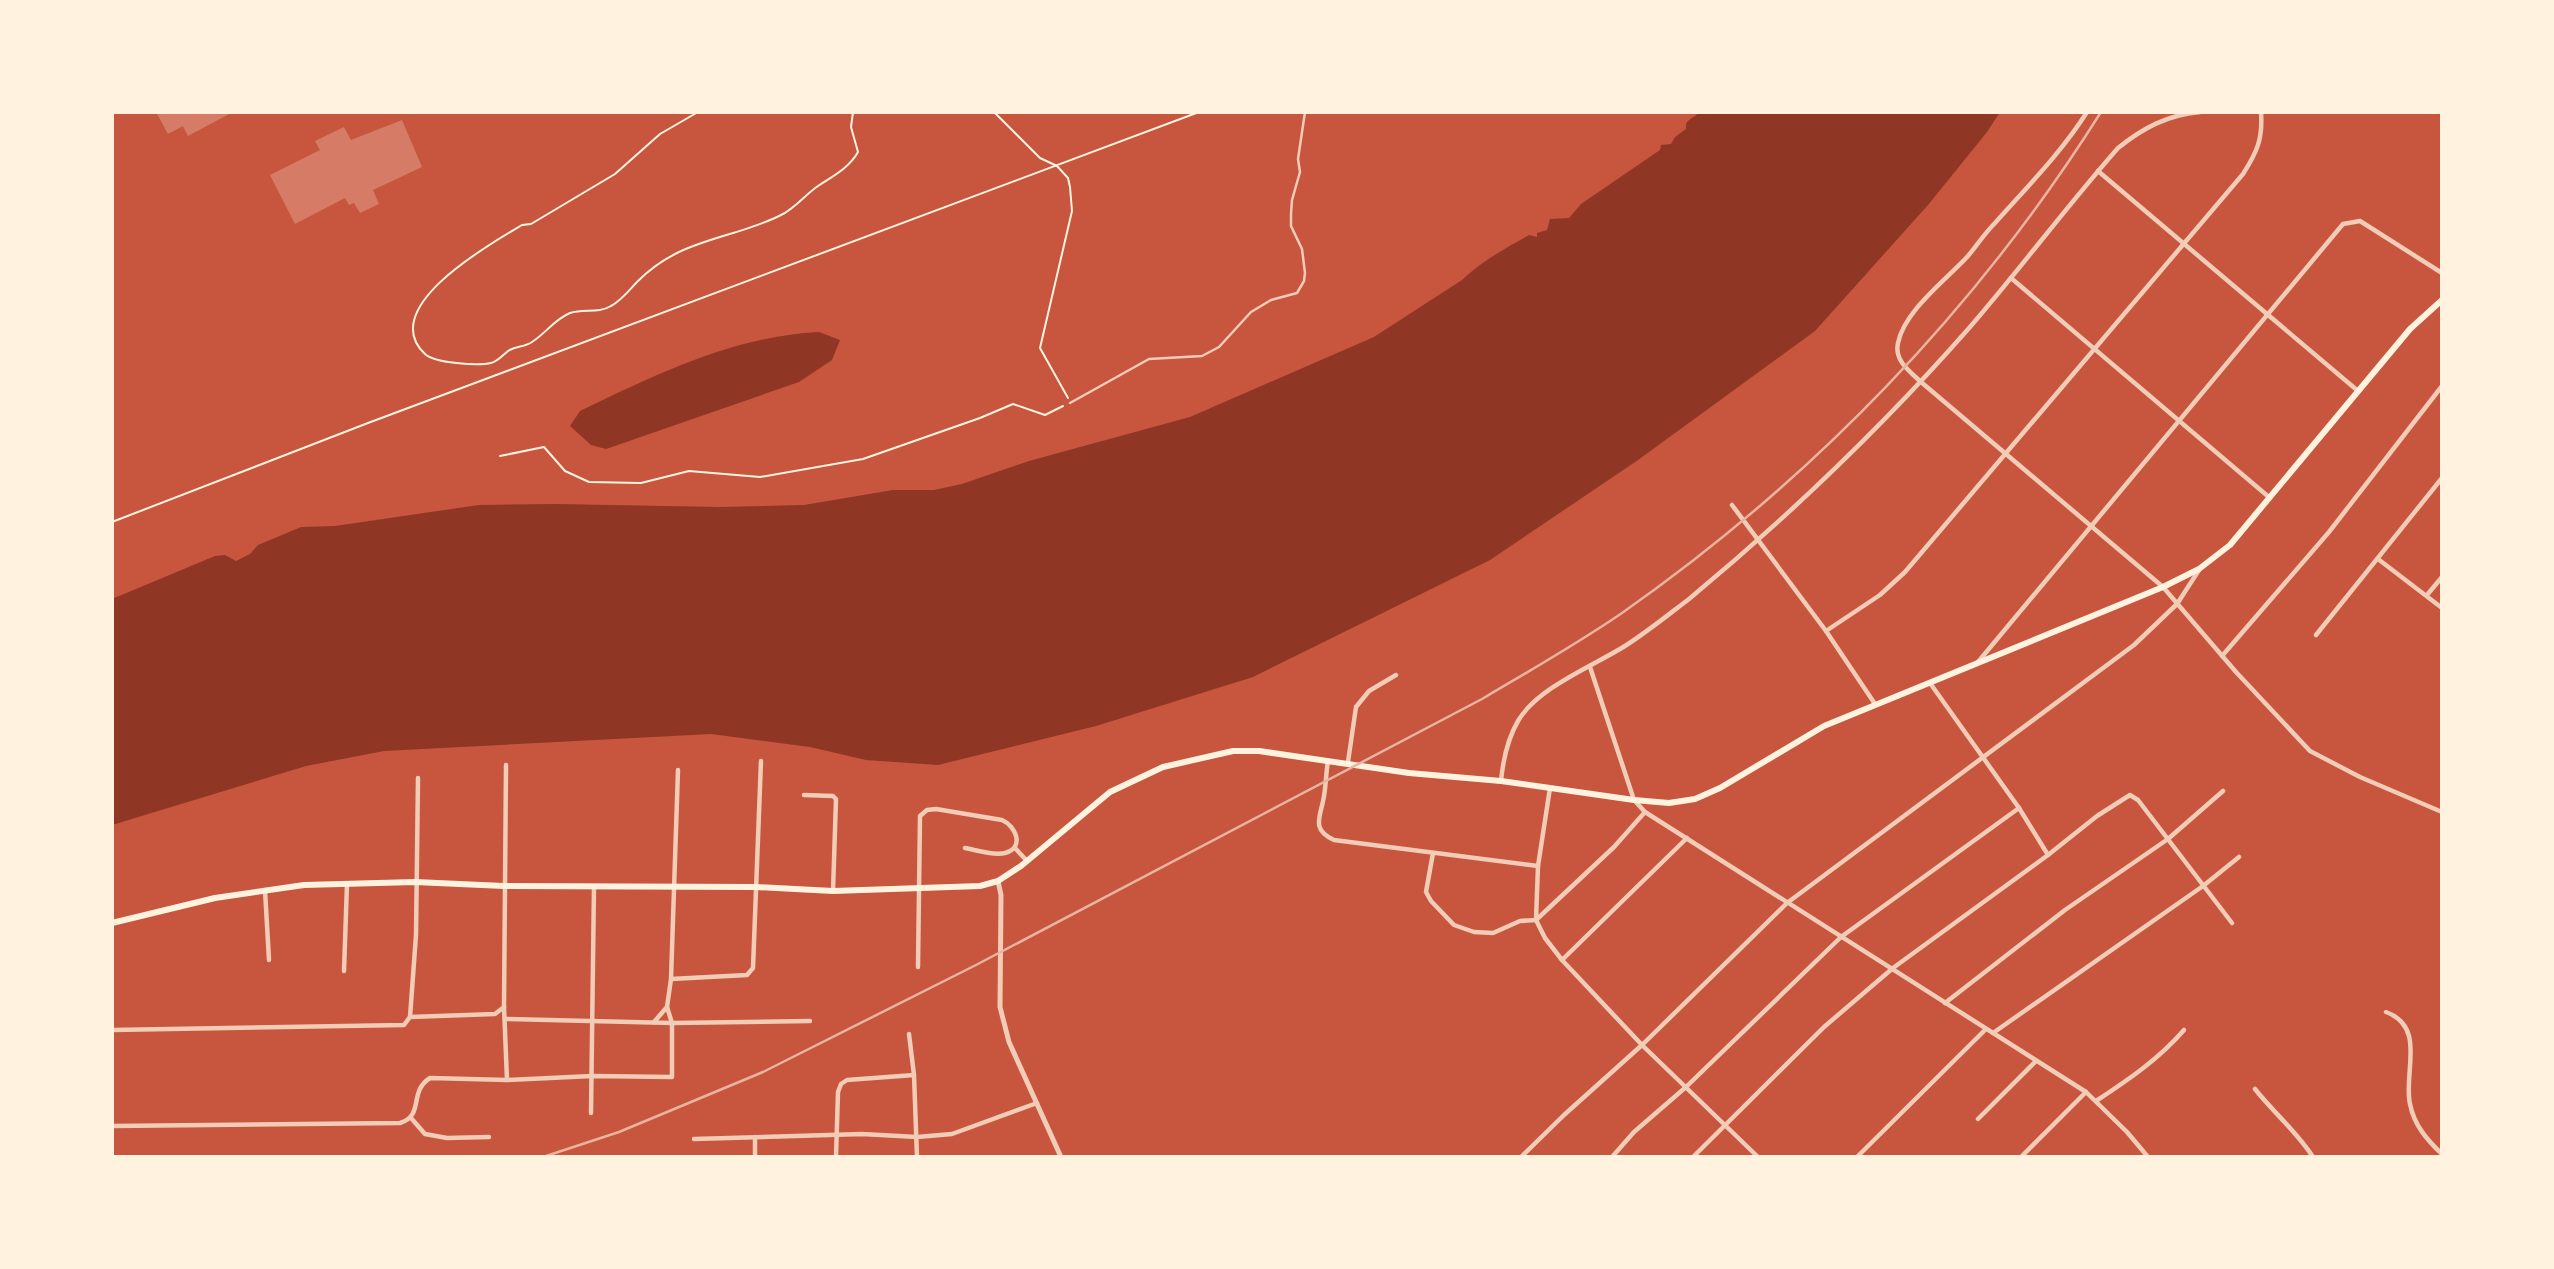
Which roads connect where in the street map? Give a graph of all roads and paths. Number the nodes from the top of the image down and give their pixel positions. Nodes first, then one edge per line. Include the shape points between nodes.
1 (698, 112) edge
2 (853, 112) edge
3 (995, 112) edge
4 (1199, 112) edge
5 (1305, 112) edge
6 (2087, 112) edge
7 (2200, 112) edge
8 (2261, 112) edge
9 (1058, 166) junction
10 (2098, 171) junction
11 (2185, 242) junction
12 (2442, 273) edge
13 (2011, 278) junction
14 (2442, 300) edge
15 (2269, 314) junction
16 (2094, 349) junction
17 (1921, 382) junction
18 (2442, 386) edge
19 (2358, 391) junction
20 (1070, 403) junction
21 (2180, 420) junction
22 (2005, 453) junction
23 (500, 456) dead end
24 (2442, 478) edge
25 (2271, 498) junction
26 (1732, 505) dead end
27 (112, 522) edge
28 (2090, 526) junction
29 (1757, 538) junction
30 (2378, 559) junction
31 (2199, 569) junction
32 (2442, 577) edge
33 (2163, 587) junction
34 (2427, 596) junction
35 (2177, 604) junction
36 (2442, 608) edge
37 (1826, 631) junction
38 (2316, 635) dead end
39 (2222, 656) junction
40 (1978, 662) junction
41 (1590, 667) junction
42 (1396, 675) dead end
43 (1929, 682) junction
44 (1875, 704) junction
45 (1328, 759) junction
46 (1982, 759) junction
47 (761, 761) dead end
48 (1348, 762) junction
49 (506, 765) dead end
50 (678, 770) dead end
51 (418, 779) dead end
52 (1501, 781) junction
53 (1550, 788) junction
54 (2223, 791) dead end
55 (804, 795) dead end
56 (1634, 800) junction
57 (2019, 808) junction
58 (1645, 812) junction
59 (2442, 812) edge
60 (1687, 838) junction
61 (2168, 839) junction
62 (965, 848) dead end
63 (1015, 848) junction
64 (1433, 853) junction
65 (2048, 855) junction
66 (2239, 857) dead end
67 (1027, 860) junction
68 (1538, 866) junction
69 (998, 881) junction
70 (415, 882) junction
71 (347, 883) junction
72 (504, 886) junction
73 (673, 886) junction
74 (2203, 886) junction
75 (594, 887) junction
76 (756, 887) junction
77 (918, 888) junction
78 (265, 889) junction
79 (833, 891) junction
80 (1787, 903) junction
81 (1536, 920) junction
82 (112, 923) edge
83 (2232, 923) dead end
84 (1841, 937) junction
85 (269, 960) dead end
86 (1562, 960) junction
87 (918, 967) dead end
88 (1892, 968) junction
89 (344, 971) dead end
90 (671, 979) junction
91 (1945, 1003) junction
92 (504, 1007) junction
93 (667, 1007) junction
94 (2386, 1012) dead end
95 (410, 1017) junction
96 (506, 1018) junction
97 (593, 1021) junction
98 (810, 1021) dead end
99 (654, 1022) junction
100 (672, 1023) junction
101 (1986, 1028) junction
102 (112, 1030) edge
103 (2184, 1030) dead end
104 (1993, 1033) junction
105 (909, 1034) dead end
106 (1642, 1045) junction
107 (2036, 1061) junction
108 (914, 1075) junction
109 (592, 1076) junction
110 (507, 1080) junction
111 (1686, 1087) junction
112 (2255, 1089) dead end
113 (2086, 1093) junction
114 (2096, 1101) junction
115 (1037, 1102) junction
116 (591, 1114) dead end
117 (411, 1118) junction
118 (1978, 1119) dead end
119 (1726, 1124) junction
120 (112, 1126) edge
121 (837, 1135) junction
122 (489, 1137) dead end
123 (755, 1137) junction
124 (917, 1137) junction
125 (694, 1139) dead end
126 (2442, 1154) edge
127 (2145, 1156) edge
128 (755, 1157) edge
129 (836, 1157) edge
130 (917, 1157) edge
131 (1061, 1157) edge
132 (1521, 1157) edge
133 (1612, 1157) edge
134 (1693, 1157) edge
135 (1758, 1157) edge
136 (1857, 1157) edge
137 (2021, 1157) edge
138 (2313, 1157) edge

1 - 2 path via 660,134 615,174 469,256 419,308 411,333 416,344 431,359 492,363 511,349 534,341 572,312 610,307 662,262 783,215 851,163 858,152 851,127
3 - 9 path via 1040,158
4 - 9 path
5 - 20 lane via 1291,214 1305,273 1297,293 1251,312 1219,347 1202,356 1149,359
6 - 17 street via 2030,186 1933,289 1903,330 1897,352
7 - 10 street via 2139,131
8 - 11 street via 2256,153
9 - 20 path via 1068,178 1072,211 1040,348
9 - 27 path
10 - 11 street
10 - 13 street
11 - 15 street
11 - 16 street
12 - 15 street via 2360,221 2343,224
13 - 16 street
13 - 17 street
14 - 19 main road via 2410,329
15 - 19 street
15 - 21 street
16 - 21 street
16 - 22 street
17 - 22 street
17 - 29 street
18 - 39 street via 2337,522
19 - 25 main road
20 - 23 path via 1045,415 1013,404 863,459 760,477 689,471 641,483 589,482 565,471 544,447
21 - 25 street
21 - 28 street
22 - 28 street
22 - 37 street via 1893,585
24 - 30 street
25 - 31 main road via 2230,545
26 - 29 street
28 - 33 street
28 - 40 street
29 - 37 street
29 - 41 street via 1662,620
30 - 34 street
30 - 38 street
31 - 33 main road
31 - 35 street
32 - 34 street
33 - 35 street
33 - 40 main road
34 - 36 street
35 - 39 street
35 - 46 street via 2134,645
37 - 44 street
39 - 59 street via 2310,751
40 - 43 main road
41 - 52 street via 1548,691 1519,719 1508,742
41 - 56 street
42 - 48 street via 1370,691 1356,707
43 - 44 main road
43 - 46 street
44 - 56 main road via 1824,726 1695,799 1669,803
45 - 48 main road
45 - 64 street via 1318,817 1325,836 1334,841
45 - 67 main road via 1233,751 1163,767 1110,792
46 - 57 street
46 - 80 street
47 - 76 street
48 - 52 main road
49 - 72 street
50 - 73 street
51 - 70 street
52 - 53 main road
53 - 56 main road
53 - 68 street
54 - 61 street
55 - 79 street via 836,799
56 - 58 street
57 - 65 street
57 - 84 street
58 - 60 street
58 - 81 street
60 - 80 street
60 - 86 street
61 - 65 street via 2130,795
61 - 74 street
61 - 91 street via 2065,910
62 - 63 street via 999,854
63 - 67 street
63 - 77 street via 1015,832 1002,820 927,810 920,816
64 - 68 street
64 - 81 street via 1426,892 1454,925 1493,933 1520,921
65 - 88 street
66 - 74 street
67 - 69 main road
68 - 81 street
69 - 77 main road via 980,887
69 - 115 street via 1000,1007 1009,1042
70 - 71 main road
70 - 72 main road
70 - 95 street
71 - 78 main road
71 - 89 street
72 - 75 main road
72 - 92 street
73 - 75 main road
73 - 76 main road
73 - 90 street
74 - 83 street
74 - 104 street
75 - 97 street
76 - 79 main road
76 - 90 street via 753,968 747,975
77 - 79 main road
77 - 87 street
78 - 82 main road
78 - 85 street
80 - 84 street
80 - 106 street
81 - 86 street
84 - 88 street
84 - 111 street
86 - 106 street
88 - 91 street
88 - 119 street via 1824,1027
90 - 93 street
91 - 101 street
92 - 95 street via 495,1014
92 - 96 street
93 - 99 street
93 - 100 street
94 - 126 street via 2409,1031 2409,1101 2418,1128
95 - 102 street via 404,1025
96 - 97 street
96 - 110 street
97 - 99 street
97 - 109 street
98 - 100 street
99 - 100 street
100 - 109 street via 672,1077
101 - 104 street
101 - 136 street
103 - 114 street via 2130,1079
104 - 107 street
105 - 108 street
106 - 111 street
106 - 132 street
107 - 113 street
107 - 118 street
108 - 121 street via 841,1084
108 - 124 street
109 - 110 street
109 - 116 street
110 - 117 street via 430,1079 418,1088
111 - 119 street
111 - 133 street
112 - 138 street
113 - 114 street
113 - 137 street
114 - 127 street
115 - 124 street via 952,1134
115 - 131 street
117 - 120 street via 400,1123
117 - 122 street via 425,1135
119 - 134 street
119 - 135 street
121 - 123 street
121 - 124 street
121 - 129 street
123 - 125 street
123 - 128 street
124 - 130 street

